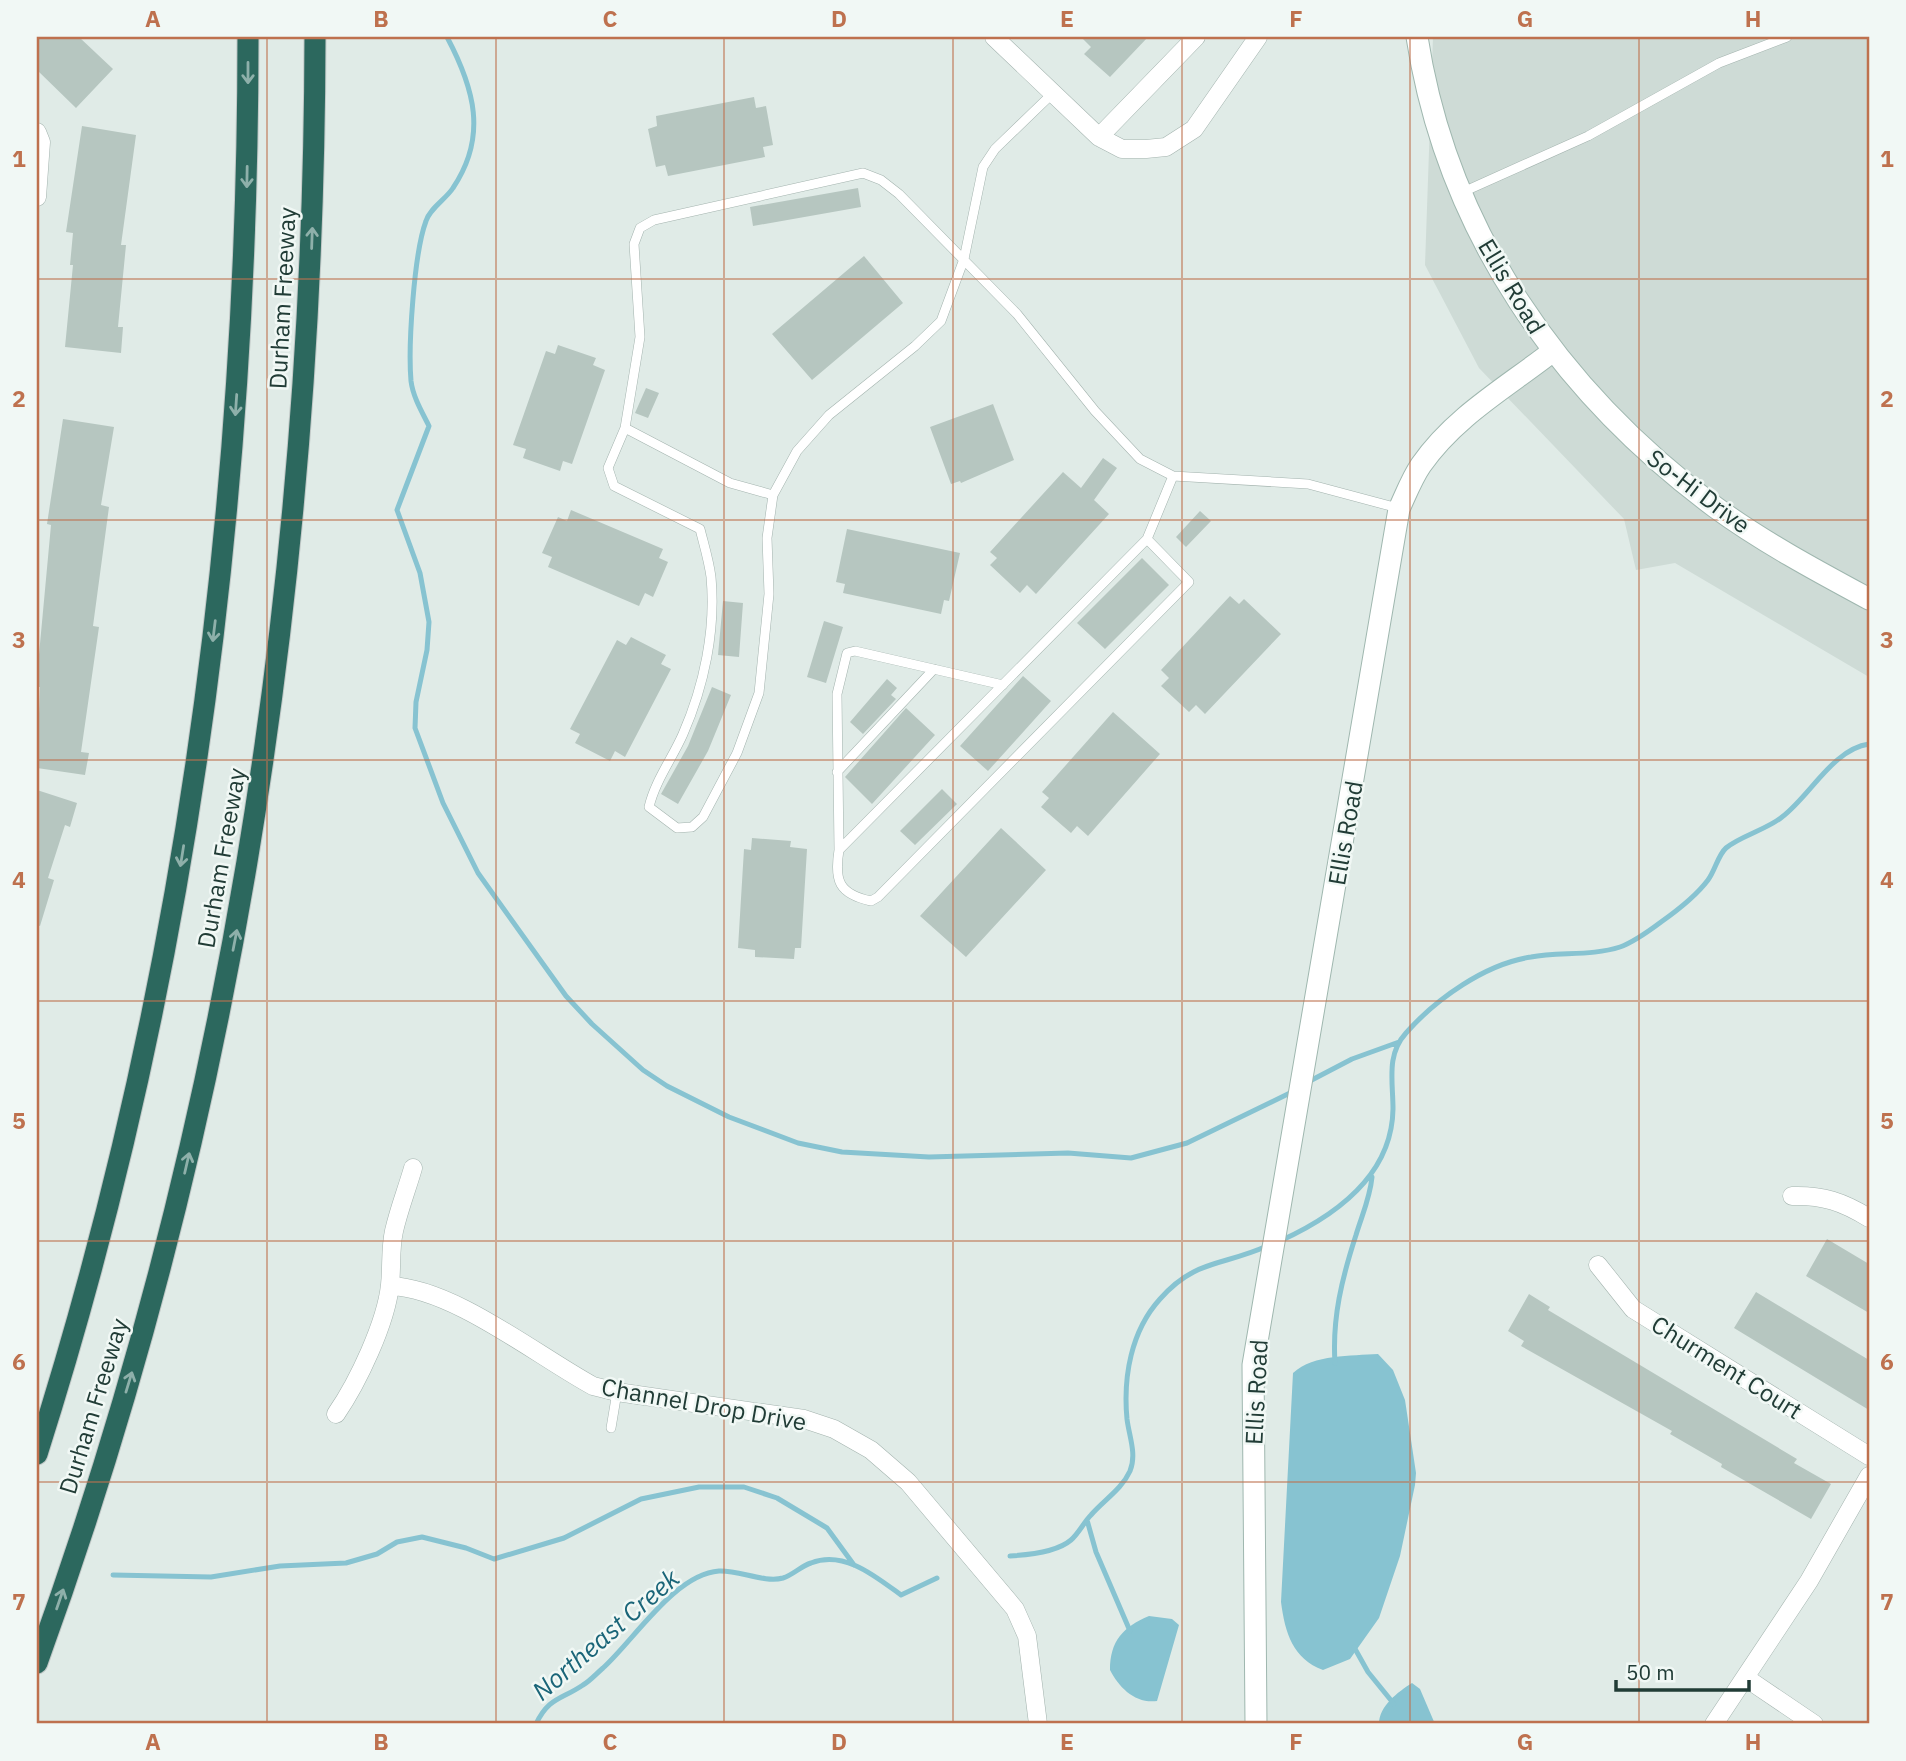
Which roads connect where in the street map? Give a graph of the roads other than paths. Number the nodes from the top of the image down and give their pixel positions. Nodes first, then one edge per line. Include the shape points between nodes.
1 (248, 37) edge
2 (315, 37) edge
3 (994, 37) edge
4 (1196, 37) edge
5 (1258, 37) edge
6 (1417, 37) edge
7 (1787, 37) edge
8 (1053, 93) junction
9 (37, 132) edge
10 (1099, 137) junction
11 (1462, 192) junction
12 (37, 197) edge
13 (964, 259) junction
14 (1553, 351) junction
15 (625, 428) junction
16 (1173, 477) junction
17 (773, 495) junction
18 (1399, 509) junction
19 (1147, 538) junction
20 (1869, 599) edge
21 (934, 669) junction
22 (1003, 685) junction
23 (837, 772) junction
24 (839, 850) junction
25 (413, 1168) dead end
26 (1792, 1196) dead end
27 (1869, 1219) edge
28 (1598, 1265) dead end
29 (390, 1286) junction
30 (617, 1392) junction
31 (336, 1414) dead end
32 (611, 1428) dead end
33 (37, 1454) edge
34 (1869, 1455) edge
35 (1869, 1476) edge
36 (37, 1664) edge
37 (1746, 1678) junction
38 (1038, 1724) edge
39 (1256, 1724) edge
40 (1714, 1724) edge
41 (1814, 1724) edge

1 -> 33 highway, Durham Freeway via 237,397 195,772 131,1109
36 -> 2 highway, Durham Freeway via 105,1461 159,1272 206,1083 244,889 274,695 296,501 310,294
3 - 8 street
4 - 10 street
5 - 10 street via 1194,129 1166,147 1122,149
6 - 11 main road, Ellis Road via 1431,113
7 - 11 lane via 1719,63 1588,136
8 - 10 street
8 - 13 lane via 995,149 983,167
9 - 12 street via 41,142
11 - 14 main road, Ellis Road via 1505,284
13 - 15 lane via 899,194 863,173 654,220 640,228 634,244 640,337
13 - 16 lane via 1017,314 1133,452
13 - 17 lane via 941,321 829,415 797,450
14 - 18 main road, Ellis Road via 1438,442 1419,467
14 - 20 main road, So-Hi Drive via 1638,444 1715,507
15 - 17 lane via 730,483
15 - 17 lane via 608,468 614,486 700,529 711,577 707,661 693,711 653,789 649,807 677,828 692,827 703,817 737,753 759,693
16 - 18 lane via 1308,484
16 - 19 lane
18 - 39 main road, Ellis Road via 1253,1366
19 - 22 lane
19 - 24 lane via 1189,582 878,897 871,901 856,898 845,889 835,874
21 - 22 lane
21 - 23 lane
21 - 23 lane via 847,653 837,694
22 - 24 lane
23 - 24 lane
25 - 29 street via 394,1231
26 - 27 street via 1841,1201
28 - 34 street, Churment Court via 1633,1309
29 - 30 street, Channel Drop Drive via 433,1294 584,1381
29 - 31 street via 366,1361
30 - 32 lane
30 - 38 street, Channel Drop Drive via 804,1419 834,1429 871,1450 908,1482 1014,1609 1027,1636
35 - 37 street
37 - 40 street
37 - 41 street

